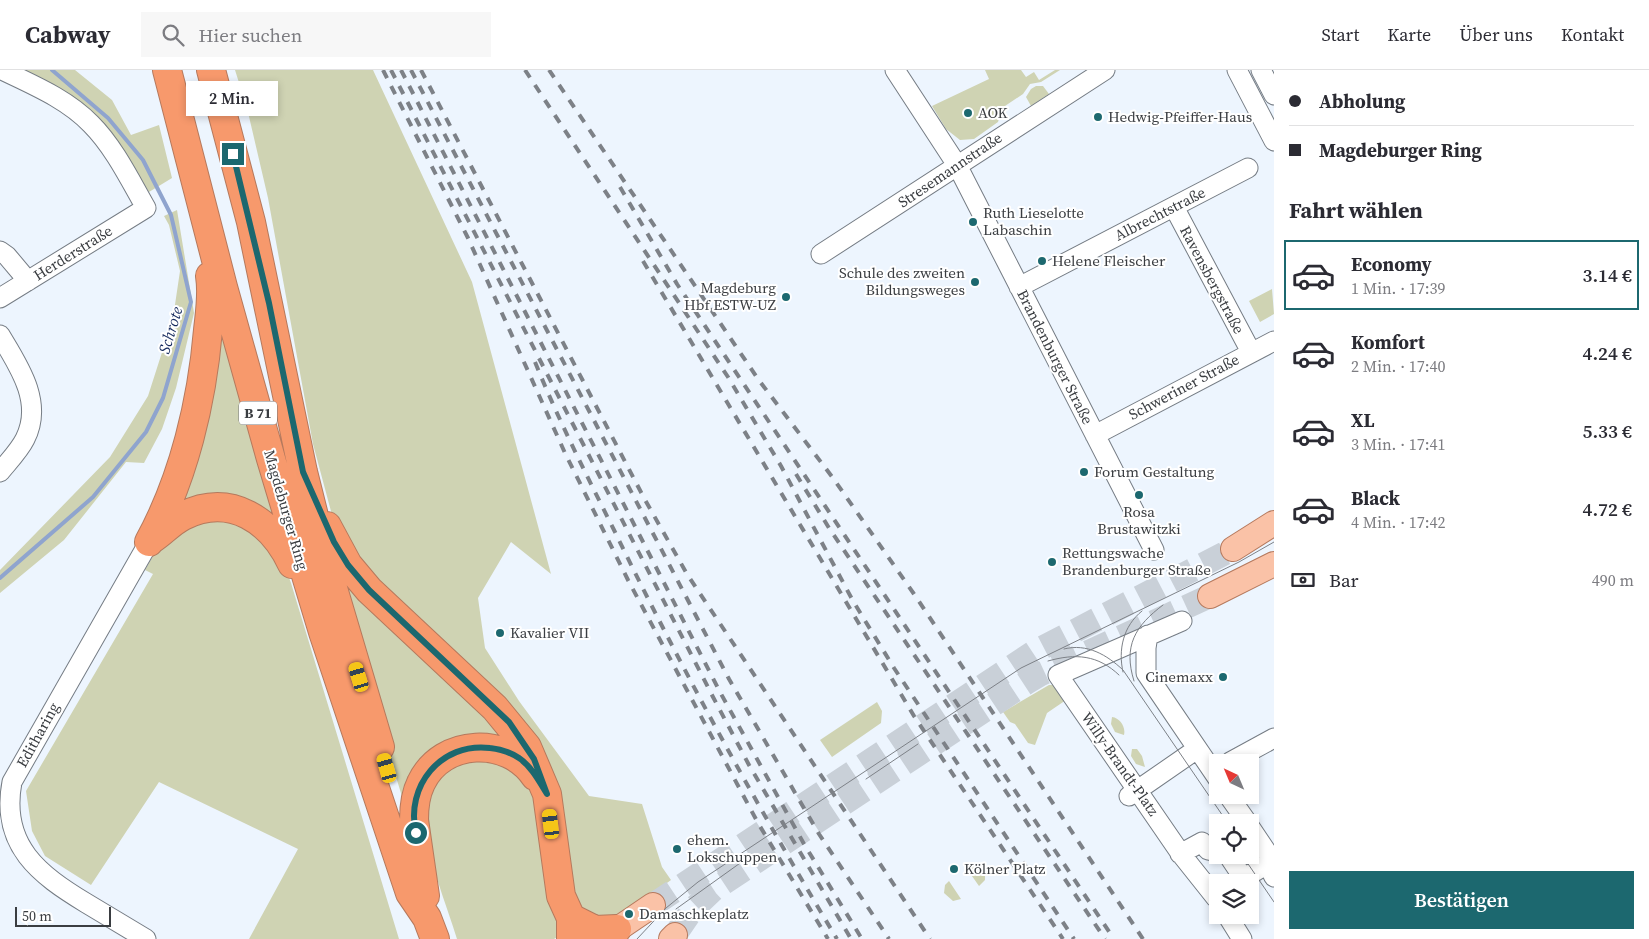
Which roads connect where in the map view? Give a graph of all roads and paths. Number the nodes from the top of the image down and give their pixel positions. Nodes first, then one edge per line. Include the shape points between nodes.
1 (2, 70) edge
2 (167, 70) edge
3 (211, 70) edge
4 (895, 70) edge
5 (1105, 70) edge
6 (1237, 70) edge
7 (1261, 70) edge
8 (1274, 95) edge
9 (1274, 141) edge
10 (957, 165) junction
11 (1248, 168) dead end
12 (198, 193) junction
13 (1174, 207) junction
14 (0, 251) edge
15 (821, 254) dead end
16 (28, 281) junction
17 (1019, 287) junction
18 (0, 298) edge
19 (0, 335) edge
20 (1274, 341) edge
21 (1251, 352) junction
22 (1095, 435) junction
23 (0, 472) edge
24 (303, 472) junction
25 (1274, 522) edge
26 (149, 542) junction
27 (1233, 549) tunnel mouth
28 (1154, 550) dead end
29 (1274, 564) edge
30 (1210, 596) tunnel mouth
31 (1182, 621) dead end
32 (323, 632) junction
33 (1148, 635) junction
34 (1273, 739) edge
35 (1245, 754) edge
36 (1185, 758) junction
37 (1209, 770) edge
38 (547, 794) junction
39 (1134, 794) junction
40 (5, 837) edge
41 (1259, 843) edge
42 (1209, 850) edge
43 (1183, 857) junction
44 (1273, 865) edge
45 (1255, 874) edge
46 (1209, 893) edge
47 (425, 896) junction
48 (654, 905) tunnel mouth
49 (1231, 924) edge
50 (571, 929) edge
51 (610, 934) edge
52 (146, 939) edge
53 (435, 939) edge
54 (442, 939) edge
55 (1242, 939) edge

1 - 16 street, Herderstraße via 57,98 91,123 146,208
2 - 12 highway, Magdeburger Ring / B 71
3 - 24 highway, Magdeburger Ring / B 71 via 251,222
4 - 10 street, Brandenburger Straße
5 - 10 street, Stresemannstraße
6 - 9 street
7 - 8 street
10 - 15 street, Stresemannstraße
10 - 17 street, Brandenburger Straße
11 - 13 street, Albrechtstraße
12 - 26 highway via 211,289 198,409 172,488
12 - 32 highway, Magdeburger Ring / B 71 via 268,450
13 - 17 street, Albrechtstraße
13 - 21 street, Ravensbergstraße
14 - 16 street
16 - 18 street, Herderstraße
17 - 22 street, Brandenburger Straße
19 - 23 street via 23,374 31,406 26,438
20 - 21 street, Schweriner Straße
21 - 22 street, Schweriner Straße
22 - 28 street, Brandenburger Straße
24 - 38 highway via 334,542 348,565 369,590 502,715 530,753
24 - 47 highway, Magdeburger Ring / B 71 via 327,568
25 - 27 main road
26 - 32 highway via 175,521 196,511 226,508 248,514 264,523 278,539
26 - 40 street, Editharing via 12,782 6,809
29 - 30 main road
31 - 33 street
32 - 53 highway, Magdeburger Ring / B 71 via 410,893 427,918
33 - 36 street via 1146,673
33 - 39 street, Willy-Brandt-Platz via 1058,675
34 - 35 street
36 - 37 street
36 - 39 street
38 - 47 highway via 523,761 502,750 464,749 436,764 421,783 414,808
38 - 50 highway via 561,896
39 - 43 street, Willy-Brandt-Platz
40 - 52 street, Editharing via 39,872
41 - 44 street
42 - 43 street via 1202,842
43 - 46 street, Willy-Brandt-Platz
44 - 45 street
47 - 54 highway, Magdeburger Ring / B 71
48 - 51 main road
49 - 55 street, Willy-Brandt-Platz
50 - 51 highway

